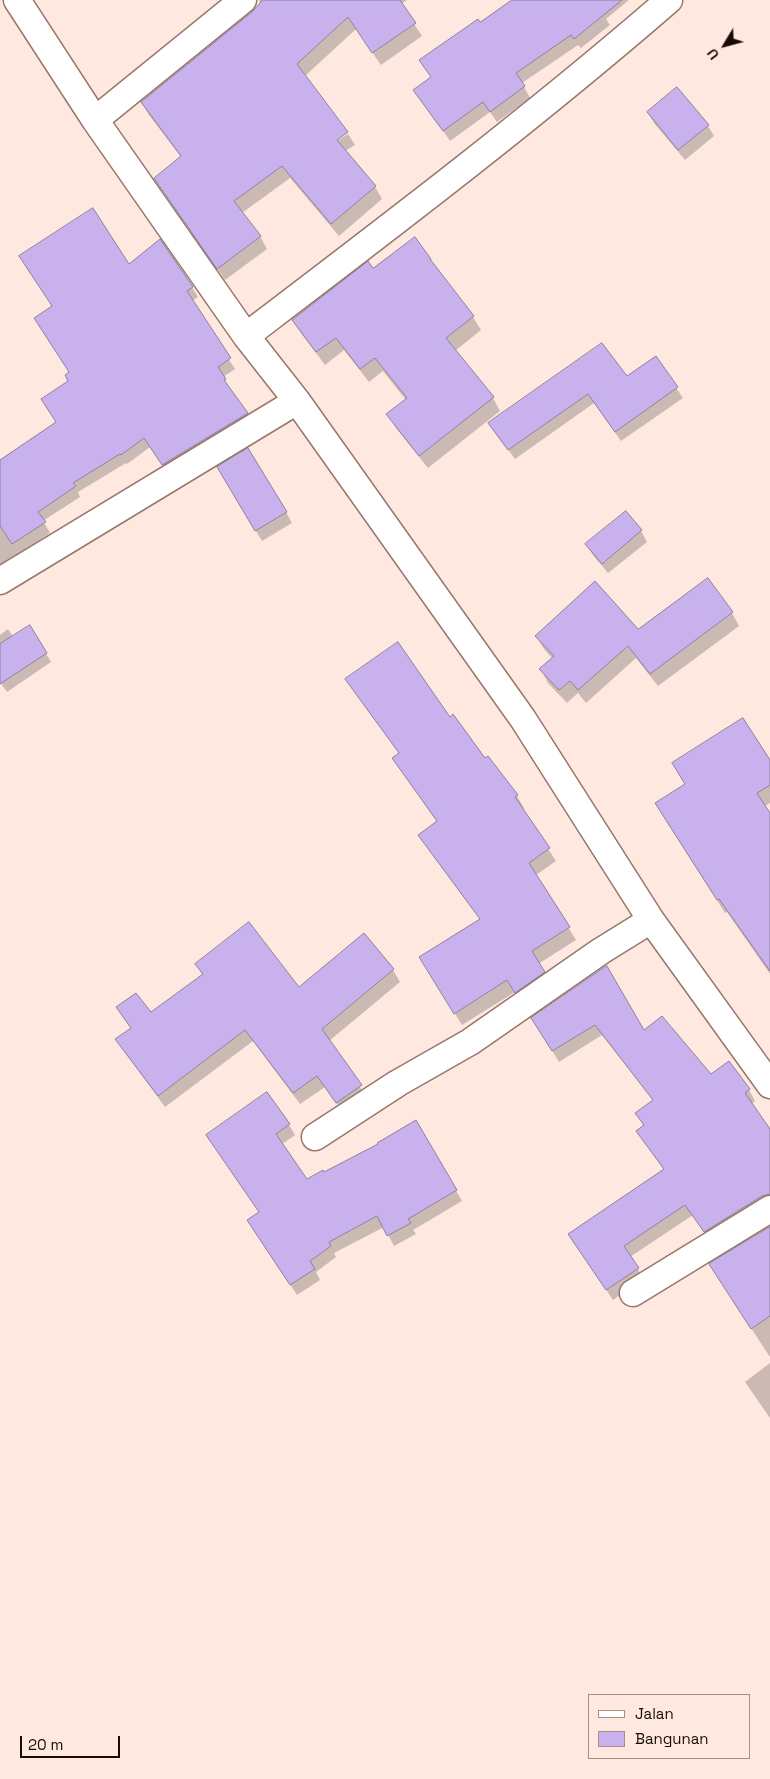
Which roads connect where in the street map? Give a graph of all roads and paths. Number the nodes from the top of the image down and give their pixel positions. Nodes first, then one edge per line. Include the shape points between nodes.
1 (17, 0) edge
2 (243, 0) edge
3 (669, 0) edge
4 (95, 120) junction
5 (246, 336) junction
6 (298, 401) junction
7 (0, 581) edge
8 (651, 920) junction
9 (770, 1085) edge
10 (315, 1137) dead end
11 (770, 1209) edge
12 (633, 1293) dead end

1 - 4 street
2 - 4 street
3 - 5 street via 596,64 454,178
4 - 5 street
5 - 6 street
6 - 7 street
6 - 8 street via 523,719
8 - 9 street
8 - 10 street via 470,1042 398,1083
11 - 12 street

